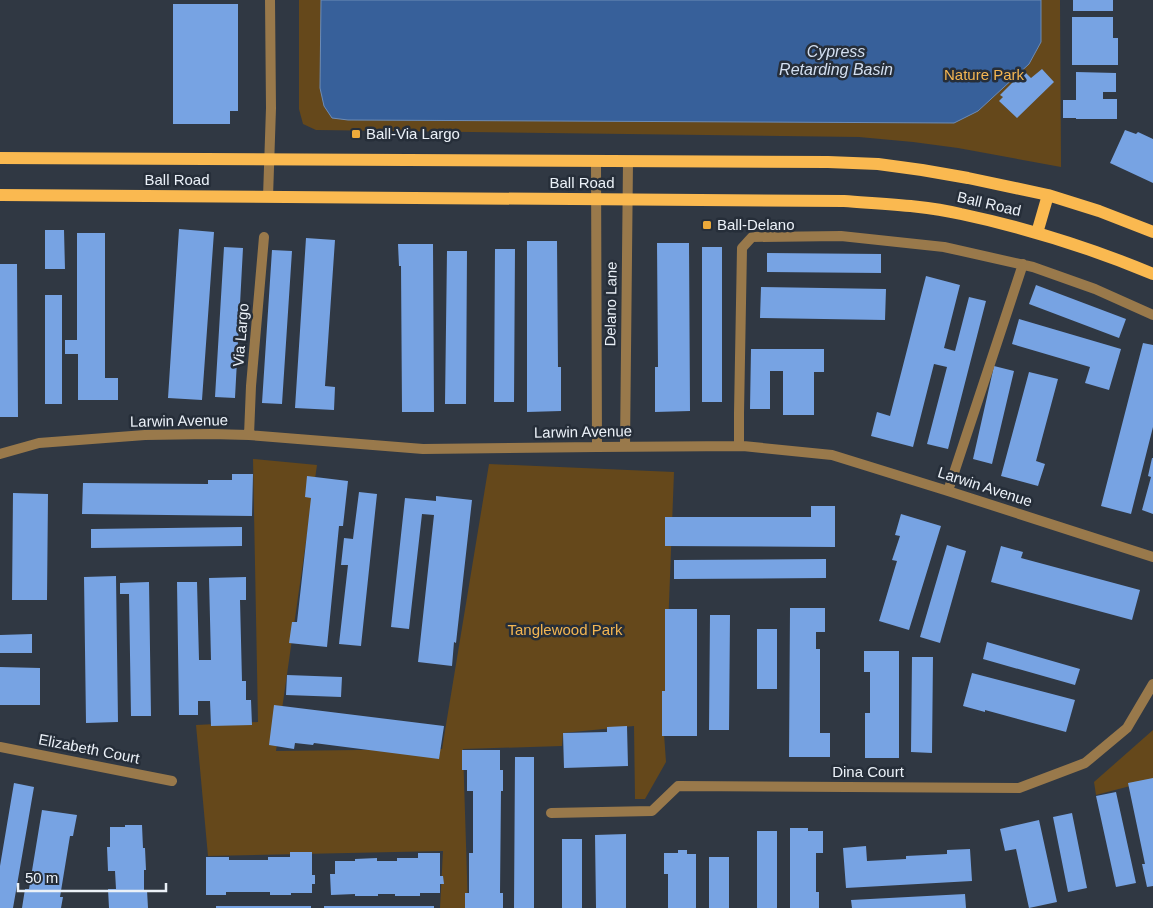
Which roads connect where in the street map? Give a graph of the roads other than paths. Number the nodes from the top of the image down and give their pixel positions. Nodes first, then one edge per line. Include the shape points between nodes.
1 (270, 0) edge
2 (0, 158) edge
3 (270, 159) junction
4 (596, 162) junction
5 (628, 162) junction
6 (0, 195) edge
7 (1048, 196) junction
8 (268, 197) junction
9 (595, 199) junction
10 (627, 199) junction
11 (1153, 232) edge
12 (1037, 233) junction
13 (264, 237) dead end
14 (1022, 264) junction
15 (1153, 274) edge
16 (1153, 315) edge
17 (249, 435) junction
18 (596, 446) junction
19 (625, 446) junction
20 (739, 446) junction
21 (0, 454) edge
22 (948, 491) junction
23 (1153, 557) edge
24 (1153, 684) edge
25 (0, 747) edge
26 (172, 781) dead end
27 (550, 813) dead end

1 - 3 street
2 - 3 main road, Ball Road
3 - 4 main road, Ball Road
3 - 8 street
4 - 5 main road, Ball Road
4 - 9 street, Delano Lane
5 - 7 main road, Ball Road via 878,164 968,178
5 - 10 street, Delano Lane
6 - 8 main road, Ball Road
7 - 11 main road, Ball Road
7 - 12 main road
8 - 9 main road, Ball Road
9 - 10 main road, Ball Road
9 - 18 street, Delano Lane
10 - 12 main road, Ball Road via 844,201 960,213
10 - 19 street, Delano Lane
12 - 15 main road, Ball Road via 1080,245
13 - 17 street, Via Largo
14 - 16 street via 1095,289
14 - 20 street via 944,247 841,236 752,237 742,248
14 - 22 street
17 - 18 street, Larwin Avenue via 410,449
17 - 21 street, Larwin Avenue via 145,436 39,443
18 - 19 street, Larwin Avenue
19 - 20 street, Larwin Avenue
20 - 22 street, Larwin Avenue via 832,455
22 - 23 street, Larwin Avenue
24 - 27 street, Dina Court via 1127,728 1085,763 1019,788 678,786 652,811
25 - 26 street, Elizabeth Court

